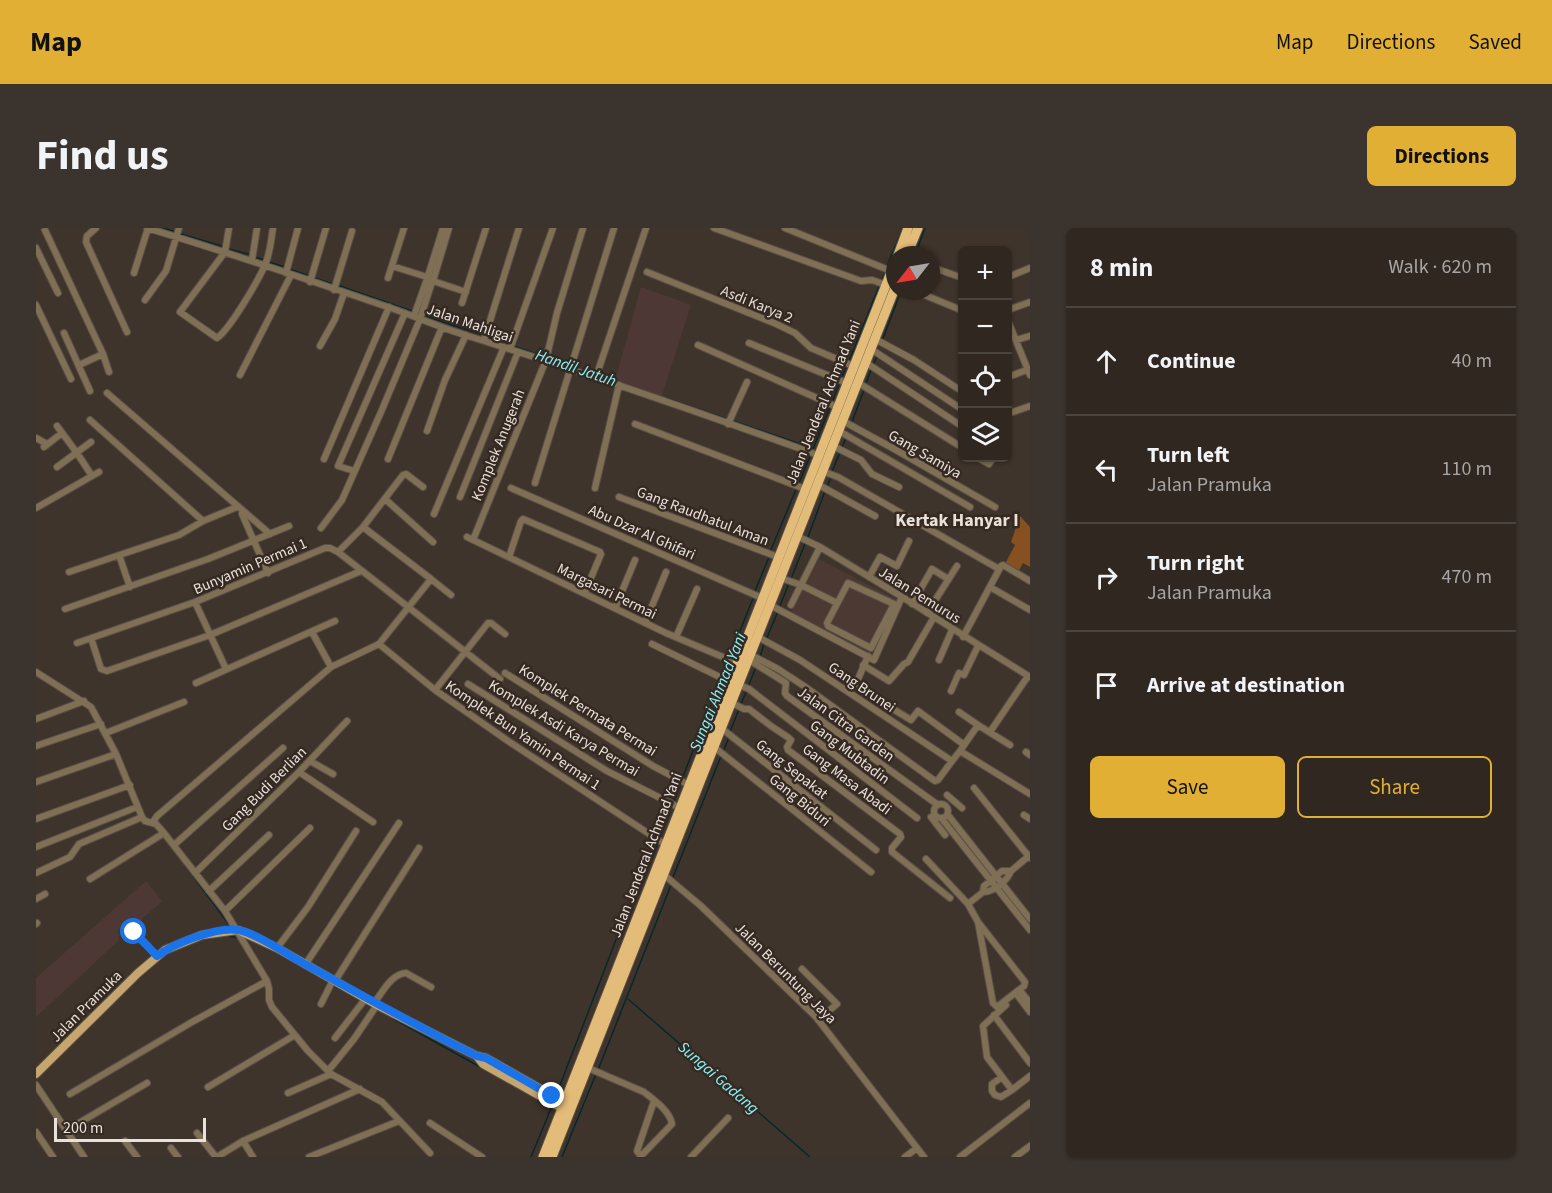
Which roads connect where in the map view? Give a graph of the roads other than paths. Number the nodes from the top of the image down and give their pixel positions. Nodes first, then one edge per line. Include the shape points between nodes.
1 (44, 228) edge
2 (96, 228) edge
3 (148, 228) edge
4 (229, 228) edge
5 (257, 228) edge
6 (273, 228) edge
7 (298, 228) edge
8 (326, 228) edge
9 (404, 228) edge
10 (443, 228) edge
11 (449, 228) edge
12 (486, 228) edge
13 (519, 228) edge
14 (553, 228) edge
15 (583, 228) edge
16 (614, 228) edge
17 (646, 228) edge
18 (714, 228) edge
19 (785, 228) edge
20 (908, 228) edge
21 (918, 228) edge
22 (352, 231) dead end
23 (179, 233) edge
24 (901, 246) edge
25 (911, 246) edge
26 (36, 248) edge
27 (226, 248) junction
28 (252, 257) junction
29 (266, 261) junction
30 (392, 266) junction
31 (886, 267) edge
32 (1030, 268) edge
33 (288, 270) junction
34 (940, 270) edge
35 (647, 272) dead end
36 (134, 273) dead end
37 (1012, 275) edge
38 (958, 276) edge
39 (388, 278) dead end
40 (312, 279) junction
41 (430, 279) junction
42 (885, 285) edge
43 (335, 286) junction
44 (466, 291) junction
45 (58, 293) dead end
46 (344, 293) junction
47 (145, 300) dead end
48 (937, 300) edge
49 (1030, 302) edge
50 (462, 303) dead end
51 (36, 305) edge
52 (389, 308) junction
53 (958, 309) edge
54 (1012, 309) edge
55 (405, 313) junction
56 (417, 318) junction
57 (441, 327) junction
58 (1012, 330) edge
59 (127, 332) dead end
60 (64, 333) dead end
61 (466, 336) junction
62 (1030, 336) edge
63 (485, 338) junction
64 (1016, 340) junction
65 (879, 341) junction
66 (749, 344) dead end
67 (698, 345) dead end
68 (320, 346) dead end
69 (510, 347) junction
70 (519, 352) junction
71 (875, 352) junction
72 (103, 354) junction
73 (546, 358) junction
74 (79, 365) junction
75 (849, 365) junction
76 (870, 365) junction
77 (570, 366) junction
78 (109, 372) dead end
79 (1029, 372) edge
80 (240, 375) dead end
81 (597, 375) junction
82 (1012, 376) edge
83 (71, 379) dead end
84 (747, 382) dead end
85 (852, 384) junction
86 (619, 385) junction
87 (958, 389) edge
88 (90, 391) dead end
89 (107, 393) dead end
90 (833, 405) junction
91 (1030, 406) edge
92 (960, 408) edge
93 (1013, 412) dead end
94 (90, 420) dead end
95 (635, 424) dead end
96 (728, 424) junction
97 (848, 424) junction
98 (958, 424) edge
99 (57, 426) dead end
100 (427, 431) dead end
101 (63, 434) junction
102 (844, 434) junction
103 (36, 438) edge
104 (92, 442) dead end
105 (958, 445) edge
106 (838, 449) junction
107 (77, 453) junction
108 (813, 453) junction
109 (324, 459) dead end
110 (388, 459) dead end
111 (57, 467) dead end
112 (354, 471) junction
113 (99, 472) dead end
114 (828, 474) junction
115 (92, 476) junction
116 (535, 483) dead end
117 (423, 487) dead end
118 (800, 487) junction
119 (823, 487) junction
120 (899, 487) dead end
121 (511, 488) dead end
122 (595, 488) dead end
123 (619, 496) dead end
124 (460, 497) dead end
125 (385, 499) junction
126 (970, 507) dead end
127 (995, 507) dead end
128 (36, 508) edge
129 (239, 509) junction
130 (434, 514) dead end
131 (875, 516) dead end
132 (203, 521) junction
133 (288, 526) dead end
134 (363, 527) junction
135 (321, 528) dead end
136 (270, 534) junction
137 (470, 538) joint
138 (804, 539) junction
139 (254, 541) junction
140 (909, 541) dead end
141 (433, 542) dead end
142 (820, 547) junction
143 (338, 552) junction
144 (873, 553) dead end
145 (119, 555) junction
146 (772, 555) junction
147 (880, 556) junction
148 (509, 557) junction
149 (635, 560) dead end
150 (957, 566) dead end
151 (855, 568) junction
152 (999, 569) junction
153 (361, 571) junction
154 (69, 572) dead end
155 (666, 572) dead end
156 (268, 573) junction
157 (869, 577) junction
158 (431, 579) junction
159 (948, 579) junction
160 (787, 580) junction
161 (1030, 581) edge
162 (848, 583) junction
163 (801, 585) junction
164 (130, 587) junction
165 (990, 587) junction
166 (697, 589) dead end
167 (585, 592) junction
168 (451, 595) dead end
169 (901, 596) junction
170 (195, 602) junction
171 (766, 602) junction
172 (837, 603) junction
173 (912, 603) junction
174 (894, 604) junction
175 (791, 605) dead end
176 (408, 607) junction
177 (615, 608) junction
178 (65, 609) dead end
179 (1030, 610) edge
180 (927, 613) junction
181 (934, 617) junction
182 (335, 621) dead end
183 (645, 623) junction
184 (952, 630) junction
185 (312, 632) junction
186 (505, 634) dead end
187 (210, 635) junction
188 (676, 637) junction
189 (963, 637) junction
190 (91, 638) junction
191 (763, 639) junction
192 (77, 643) dead end
193 (379, 644) junction
194 (652, 644) dead end
195 (978, 646) junction
196 (465, 653) junction
197 (868, 656) junction
198 (730, 660) junction
199 (755, 660) junction
200 (939, 660) dead end
201 (864, 665) junction
202 (331, 667) junction
203 (226, 669) junction
204 (36, 672) edge
205 (505, 673) dead end
206 (1029, 677) edge
207 (500, 679) dead end
208 (195, 683) dead end
209 (734, 683) junction
210 (468, 684) dead end
211 (435, 690) junction
212 (951, 691) dead end
213 (84, 701) junction
214 (184, 702) dead end
215 (737, 706) junction
216 (960, 712) dead end
217 (36, 719) edge
218 (347, 721) dead end
219 (101, 724) junction
220 (978, 725) junction
221 (727, 732) junction
222 (990, 732) junction
223 (106, 734) junction
224 (963, 744) dead end
225 (1010, 745) dead end
226 (36, 746) edge
227 (283, 748) dead end
228 (720, 751) junction
229 (960, 751) junction
230 (116, 754) junction
231 (310, 761) junction
232 (704, 761) junction
233 (952, 761) junction
234 (300, 772) junction
235 (333, 774) dead end
236 (36, 782) edge
237 (130, 785) junction
238 (689, 786) junction
239 (974, 788) dead end
240 (1030, 794) edge
241 (137, 807) junction
242 (680, 808) junction
243 (940, 815) junction
244 (142, 817) junction
245 (917, 818) dead end
246 (36, 819) edge
247 (153, 822) junction
248 (373, 822) dead end
249 (399, 823) dead end
250 (310, 828) dead end
251 (356, 831) dead end
252 (164, 833) junction
253 (269, 835) dead end
254 (945, 835) dead end
255 (661, 842) junction
256 (174, 845) junction
257 (36, 847) edge
258 (419, 848) dead end
259 (876, 850) dead end
260 (1030, 857) edge
261 (926, 859) dead end
262 (1011, 871) junction
263 (871, 872) dead end
264 (36, 873) edge
265 (195, 873) junction
266 (663, 874) junction
267 (994, 878) junction
268 (90, 879) dead end
269 (999, 885) junction
270 (209, 891) junction
271 (983, 892) junction
272 (45, 894) dead end
273 (950, 898) dead end
274 (36, 899) edge
275 (968, 904) junction
276 (225, 911) junction
277 (1030, 919) edge
278 (978, 922) junction
279 (238, 930) junction
280 (1030, 930) edge
281 (134, 932) dead end
282 (277, 948) junction
283 (157, 956) junction
284 (306, 965) junction
285 (802, 969) dead end
286 (334, 980) junction
287 (267, 981) junction
288 (1028, 985) edge
289 (432, 987) dead end
290 (1020, 994) junction
291 (366, 998) junction
292 (1030, 1003) edge
293 (321, 1004) dead end
294 (376, 1004) junction
295 (1030, 1012) edge
296 (994, 1016) junction
297 (818, 1020) junction
298 (295, 1035) junction
299 (335, 1038) dead end
300 (1030, 1064) edge
301 (591, 1070) junction
302 (330, 1072) junction
303 (36, 1074) edge
304 (1030, 1076) edge
305 (1002, 1077) junction
306 (147, 1083) dead end
307 (36, 1085) edge
308 (208, 1087) dead end
309 (360, 1089) junction
310 (1012, 1090) junction
311 (288, 1093) dead end
312 (70, 1094) dead end
313 (654, 1101) junction
314 (1030, 1103) edge
315 (561, 1104) junction
316 (728, 1118) dead end
317 (399, 1121) junction
318 (430, 1123) dead end
319 (67, 1130) junction
320 (36, 1132) edge
321 (197, 1133) dead end
322 (125, 1141) dead end
323 (243, 1141) junction
324 (1030, 1146) edge
325 (171, 1148) dead end
326 (917, 1148) junction
327 (430, 1153) dead end
328 (319, 1155) edge
329 (53, 1157) edge
330 (84, 1157) edge
331 (137, 1157) edge
332 (178, 1157) edge
333 (217, 1157) edge
334 (253, 1157) edge
335 (309, 1157) edge
336 (482, 1157) edge
337 (543, 1157) edge
338 (552, 1157) edge
339 (691, 1157) edge
340 (905, 1157) edge
341 (924, 1157) edge
342 (960, 1157) edge
343 (1015, 1157) edge

1 - 72 street
2 - 59 street via 87,236 87,242
3 - 23 street, Jalan Mahligai
3 - 36 street
4 - 27 street
5 - 28 street
6 - 29 street
7 - 33 street
8 - 40 street
9 - 30 street
10 - 41 street
11 - 41 street
12 - 44 street
13 - 63 street
14 - 69 street
15 - 73 street, Komplek Anugerah
16 - 77 street
17 - 81 street
18 - 42 street via 861,281
19 - 31 street
20 - 24 highway
21 - 25 highway
22 - 43 street
23 - 27 street, Jalan Mahligai
23 - 47 street via 166,271
26 - 45 street
27 - 28 street, Jalan Mahligai
27 - 29 street via 180,312 217,338 242,305
28 - 29 street, Jalan Mahligai
29 - 33 street, Jalan Mahligai
30 - 39 street
30 - 41 street
32 - 37 street
33 - 40 street, Jalan Mahligai
33 - 80 street
34 - 38 street
35 - 75 street, Asdi Karya 2 via 795,333 811,348
40 - 43 street, Jalan Mahligai
41 - 44 street
41 - 56 street
42 - 65 highway, Jalan Jenderal Achmad Yani
42 - 75 highway, Jalan Jenderal Achmad Yani
43 - 46 street, Jalan Mahligai
44 - 50 street
46 - 52 street, Jalan Mahligai
46 - 68 street
48 - 53 street
49 - 54 street
51 - 83 street
52 - 55 street, Jalan Mahligai
52 - 109 street
55 - 56 street, Jalan Mahligai
55 - 112 street via 338,466
56 - 57 street, Jalan Mahligai
56 - 112 street
57 - 61 street, Jalan Mahligai
57 - 110 street
58 - 64 street
60 - 74 street
61 - 63 street, Jalan Mahligai
61 - 100 street
62 - 64 street
63 - 69 street, Jalan Mahligai
64 - 79 street
65 - 71 highway, Jalan Jenderal Achmad Yani
65 - 87 street
66 - 85 street
67 - 90 street
69 - 70 street, Jalan Mahligai
69 - 130 street
70 - 73 street, Jalan Mahligai
70 - 124 street
71 - 76 highway, Jalan Jenderal Achmad Yani
71 - 92 street
72 - 74 street
72 - 78 street
73 - 77 street, Jalan Mahligai
73 - 137 street, Komplek Anugerah
74 - 88 street
75 - 85 highway, Jalan Jenderal Achmad Yani
76 - 85 highway, Jalan Jenderal Achmad Yani
76 - 98 street
77 - 81 street, Jalan Mahligai
77 - 116 street
79 - 82 street
81 - 86 street, Jalan Mahligai
84 - 96 street
85 - 90 highway, Jalan Jenderal Achmad Yani
85 - 97 highway, Jalan Jenderal Achmad Yani
85 - 105 street
86 - 96 street, Jalan Mahligai
86 - 122 street
89 - 129 street
90 - 108 highway, Jalan Jenderal Achmad Yani
91 - 93 street
94 - 132 street
95 - 118 street
96 - 108 street, Jalan Mahligai
97 - 102 highway, Jalan Jenderal Achmad Yani
97 - 127 street, Gang Samiya
99 - 101 street
101 - 103 street via 46,446
101 - 107 street
102 - 106 highway, Jalan Jenderal Achmad Yani
102 - 126 street
104 - 107 street
106 - 114 highway, Jalan Jenderal Achmad Yani
106 - 120 street via 861,460 872,474
107 - 111 street
107 - 115 street
108 - 118 highway, Jalan Jenderal Achmad Yani
112 - 135 street via 342,500
113 - 115 street
114 - 119 highway, Jalan Jenderal Achmad Yani
114 - 152 street
115 - 128 street
117 - 125 street via 405,474
118 - 146 highway, Jalan Jenderal Achmad Yani
119 - 131 street
119 - 138 highway, Jalan Jenderal Achmad Yani
121 - 171 street, Abu Dzar Al Ghifari
123 - 146 street, Gang Raudhatul Aman
125 - 134 street
125 - 141 street
129 - 132 street
129 - 136 street
129 - 139 street
132 - 145 street via 179,535
133 - 136 street
134 - 143 street
134 - 158 street
136 - 139 street
137 - 148 street, Margasari Permai
138 - 142 street, Jalan Pemurus
138 - 160 highway, Jalan Jenderal Achmad Yani
139 - 156 street
139 - 164 street
140 - 147 street via 897,566
142 - 151 street, Jalan Pemurus
142 - 163 street
143 - 153 street
143 - 156 street, Bunyamin Permai 1 via 325,548
144 - 147 street
145 - 154 street
145 - 164 street
146 - 171 highway, Jalan Jenderal Achmad Yani
147 - 157 street
148 - 167 street, Margasari Permai
148 - 167 street via 523,519 600,552
149 - 177 street
150 - 159 street
151 - 157 street, Jalan Pemurus
151 - 162 street
152 - 161 street via 1003,565
152 - 165 street
153 - 176 street
153 - 187 street
155 - 183 street
156 - 170 street, Bunyamin Permai 1
157 - 169 street, Jalan Pemurus
158 - 168 street
158 - 176 street
159 - 173 street via 932,569
159 - 180 street
160 - 163 street
160 - 171 highway, Jalan Jenderal Achmad Yani
162 - 172 street
162 - 174 street
163 - 172 street
163 - 175 street
164 - 178 street
165 - 179 street
165 - 189 street
166 - 188 street
167 - 177 street, Margasari Permai
169 - 173 street, Jalan Pemurus
169 - 174 street
169 - 197 street via 874,660
170 - 187 street
170 - 190 street, Bunyamin Permai 1
171 - 191 highway, Jalan Jenderal Achmad Yani
171 - 197 street, Abu Dzar Al Ghifari
171 - 198 highway, Jalan Jenderal Achmad Yani
172 - 174 street via 828,627 871,648
173 - 180 street, Jalan Pemurus
176 - 193 street
176 - 196 street
177 - 183 street, Margasari Permai
180 - 181 street, Jalan Pemurus
181 - 184 street, Jalan Pemurus
181 - 201 street via 908,662 889,681
182 - 185 street
183 - 188 street, Margasari Permai
184 - 189 street, Jalan Pemurus
184 - 200 street
185 - 202 street
185 - 203 street
186 - 196 street via 489,622
187 - 190 street via 106,671 101,669
187 - 203 street
188 - 198 street, Margasari Permai
189 - 195 street, Jalan Pemurus
190 - 192 street, Bunyamin Permai 1
191 - 199 highway, Jalan Jenderal Achmad Yani
191 - 233 street, Gang Brunei
193 - 202 street
193 - 211 street, Komplek Bun Yamin Permai 1
194 - 209 street, Gang Mubtadin
195 - 206 street, Jalan Pemurus
195 - 212 street
196 - 207 street
196 - 211 street
197 - 201 street
198 - 209 highway, Jalan Jenderal Achmad Yani
199 - 209 highway, Jalan Jenderal Achmad Yani
199 - 233 street via 804,686 935,781
199 - 243 street, Jalan Citra Garden via 786,683 787,696
201 - 224 street via 855,686 911,720 918,711
202 - 247 street
203 - 208 street
204 - 213 street
205 - 238 street, Komplek Permata Permai
206 - 222 street
209 - 215 highway, Jalan Jenderal Achmad Yani
209 - 232 highway, Jalan Jenderal Achmad Yani
209 - 245 street, Gang Mubtadin
210 - 242 street, Komplek Asdi Karya Permai via 607,771
211 - 255 street, Komplek Bun Yamin Permai 1
213 - 217 street
213 - 219 street
214 - 223 street
215 - 221 highway, Jalan Jenderal Achmad Yani
215 - 273 street, Gang Masa Abadi via 749,708 789,738 788,750 900,834 892,852
216 - 220 street
218 - 231 street, Gang Budi Berlian
219 - 223 street
219 - 226 street
220 - 222 street
220 - 229 street
221 - 228 highway, Jalan Jenderal Achmad Yani
221 - 259 street, Gang Sepakat
222 - 225 street
223 - 230 street
227 - 256 street
228 - 232 highway, Jalan Jenderal Achmad Yani
228 - 263 street, Gang Biduri
229 - 233 street
229 - 240 street
230 - 236 street
230 - 237 street
231 - 234 street, Gang Budi Berlian
231 - 235 street
232 - 238 highway, Jalan Jenderal Achmad Yani
232 - 266 highway, Jalan Jenderal Achmad Yani
234 - 248 street
234 - 265 street, Gang Budi Berlian
237 - 241 street
237 - 246 street
238 - 242 highway, Jalan Jenderal Achmad Yani
239 - 260 street
241 - 244 street
241 - 257 street
242 - 255 highway, Jalan Jenderal Achmad Yani
243 - 243 street via 954,809 959,806 949,797
243 - 254 street, Jalan Citra Garden
243 - 267 street
244 - 247 street
244 - 264 street via 79,844 70,857
247 - 252 street
249 - 284 street
250 - 276 street
251 - 282 street
252 - 256 street
252 - 268 street
253 - 270 street
255 - 315 highway, Jalan Jenderal Achmad Yani
256 - 265 street
258 - 286 street
260 - 262 street
261 - 275 street
262 - 267 street via 1002,871
262 - 269 street
265 - 270 street
266 - 297 street, Jalan Beruntung Jaya
266 - 301 highway, Jalan Jenderal Achmad Yani
267 - 269 street
267 - 271 street
269 - 271 street
269 - 277 street
269 - 280 street
270 - 276 street
271 - 275 street
272 - 274 street
275 - 278 street
276 - 279 street
278 - 288 street
278 - 288 street via 995,1006
279 - 282 main road
279 - 283 main road, Jalan Pramuka via 187,940
279 - 287 street
281 - 283 street
282 - 284 main road
283 - 303 main road, Jalan Pramuka
284 - 286 main road
285 - 297 street via 837,1004
286 - 291 main road
286 - 293 street
287 - 298 street via 270,1003
287 - 312 street
288 - 290 street
289 - 294 street via 402,973
290 - 292 street
290 - 295 street
290 - 296 street
291 - 294 main road
291 - 299 street
294 - 302 street
294 - 315 main road via 486,1058
296 - 300 street
296 - 305 street via 983,1026 987,1057
297 - 326 street, Jalan Beruntung Jaya
298 - 302 street
298 - 308 street
301 - 313 street via 644,1092
301 - 315 highway, Jalan Jenderal Achmad Yani
302 - 309 street
302 - 311 street
304 - 310 street
305 - 310 street
305 - 310 street via 992,1084 995,1095 1000,1097
306 - 319 street
307 - 319 street
309 - 317 street via 382,1102
309 - 323 street
313 - 313 street via 670,1116 672,1124 640,1155 637,1151
314 - 342 street
315 - 337 highway, Jalan Jenderal Achmad Yani
315 - 338 highway, Jalan Jenderal Achmad Yani
316 - 339 street
317 - 327 street
317 - 328 street
318 - 336 street
319 - 330 street
320 - 329 street
321 - 333 street
322 - 331 street
323 - 333 street
323 - 334 street
324 - 343 street
325 - 332 street
326 - 340 street
326 - 341 street, Jalan Beruntung Jaya
328 - 335 street

